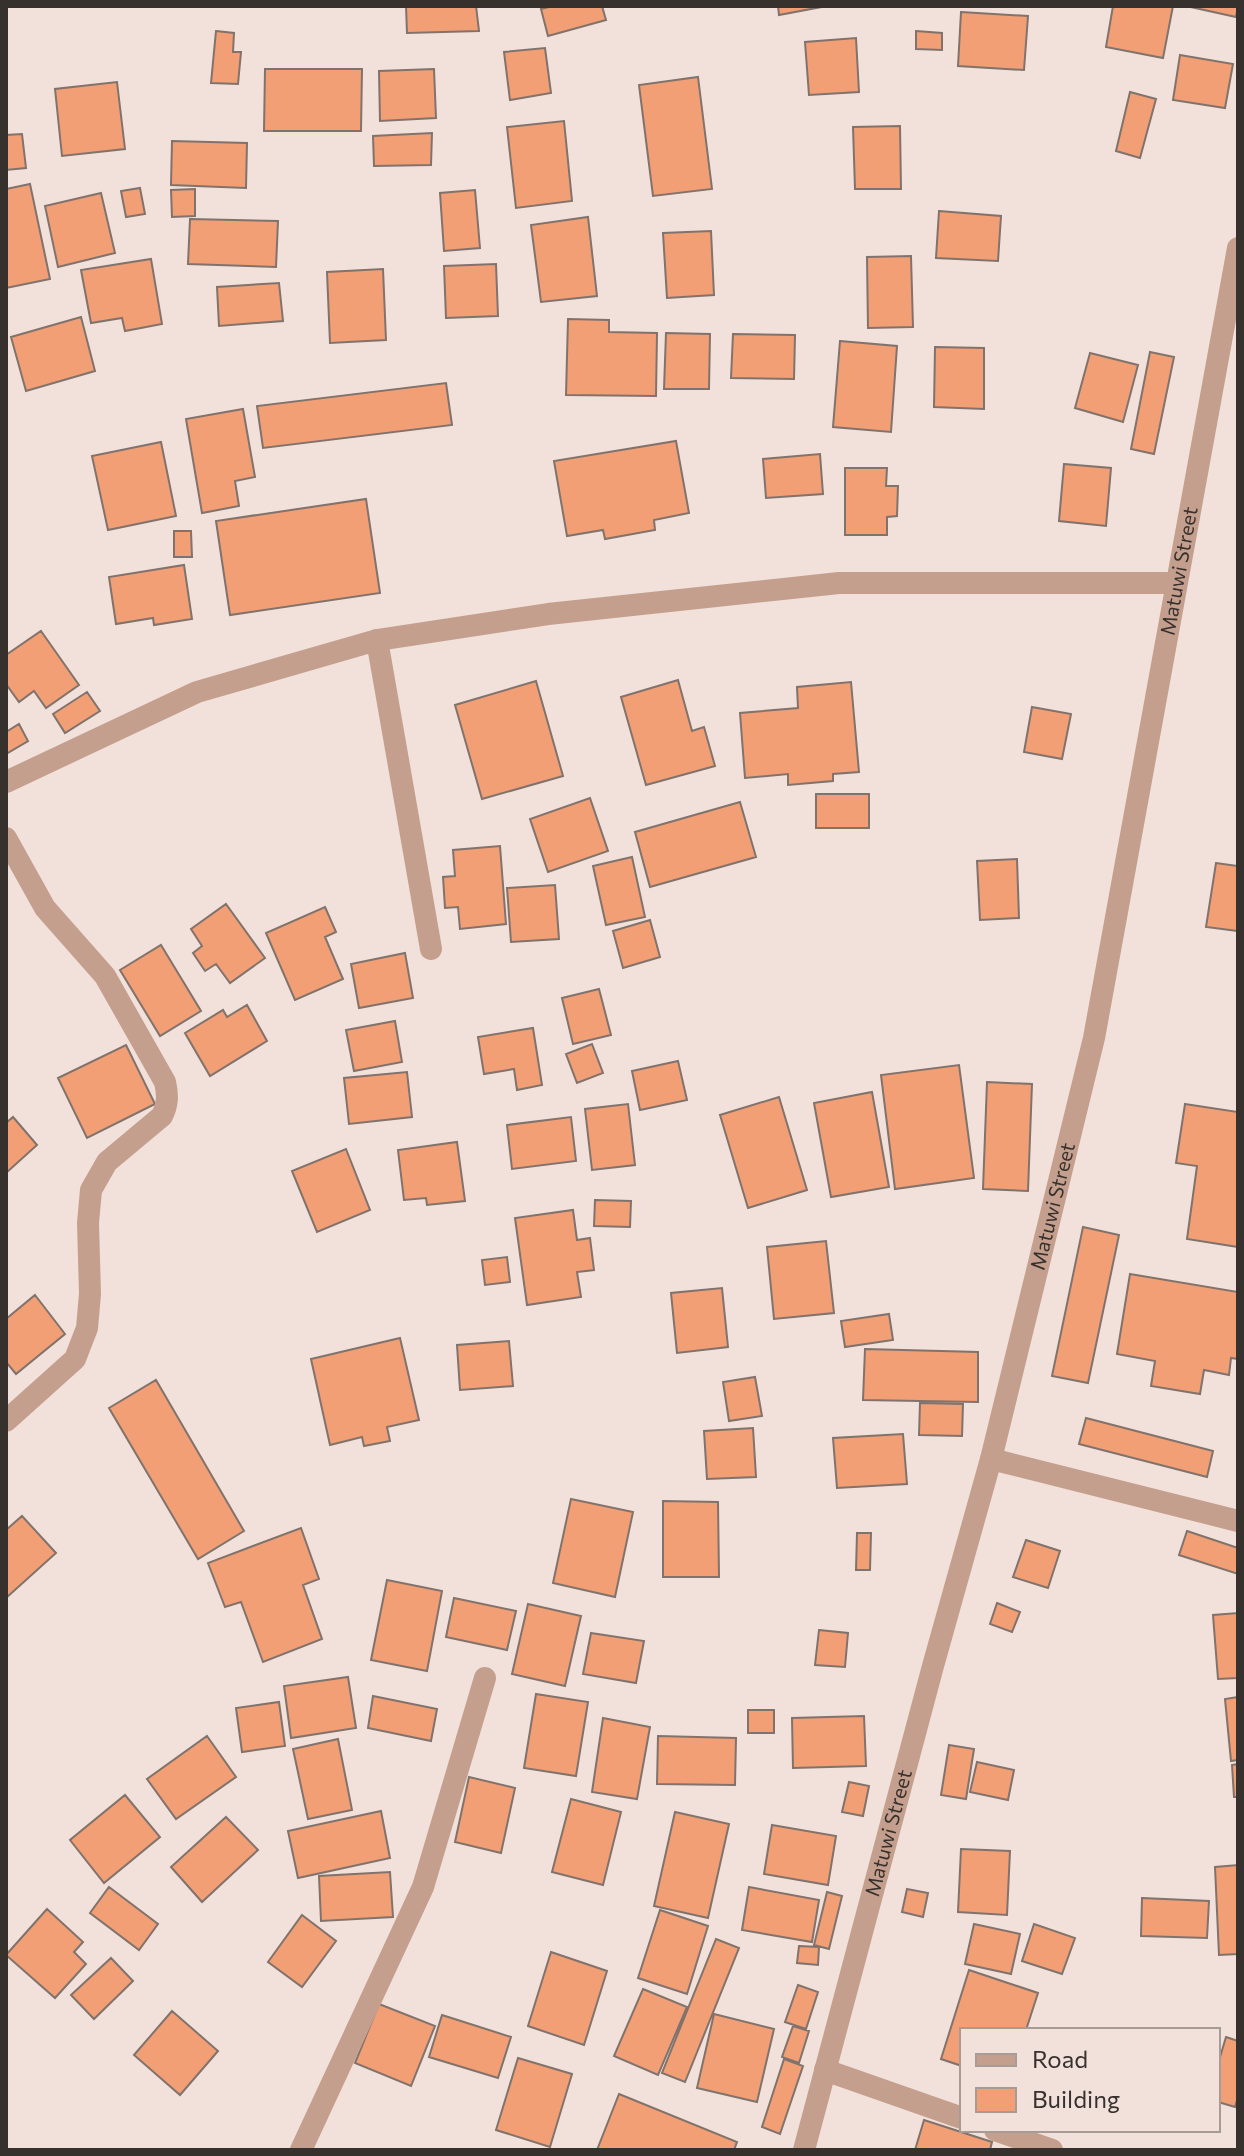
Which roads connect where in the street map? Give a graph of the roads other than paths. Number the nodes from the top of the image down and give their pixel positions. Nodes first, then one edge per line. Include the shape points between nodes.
1 (1238, 248) edge
2 (1175, 583) junction
3 (377, 640) junction
4 (6, 782) edge
5 (6, 838) edge
6 (431, 949) dead end
7 (6, 1421) edge
8 (991, 1459) junction
9 (1238, 1521) edge
10 (485, 1678) dead end
11 (825, 2070) junction
12 (960, 2117) edge
13 (1001, 2132) edge
14 (301, 2150) edge
15 (804, 2150) edge
16 (1052, 2150) edge

1 - 2 street, Matuwi Street
2 - 3 street via 839,583 548,614
2 - 8 street, Matuwi Street via 1094,1038
3 - 4 street via 197,692
3 - 6 street
5 - 7 street via 45,908 105,976 168,1095 162,1116 107,1162 91,1190 87,1328 75,1359
8 - 9 street
8 - 11 street, Matuwi Street
10 - 14 street via 423,1887
11 - 12 street
11 - 15 street, Matuwi Street
13 - 16 street

